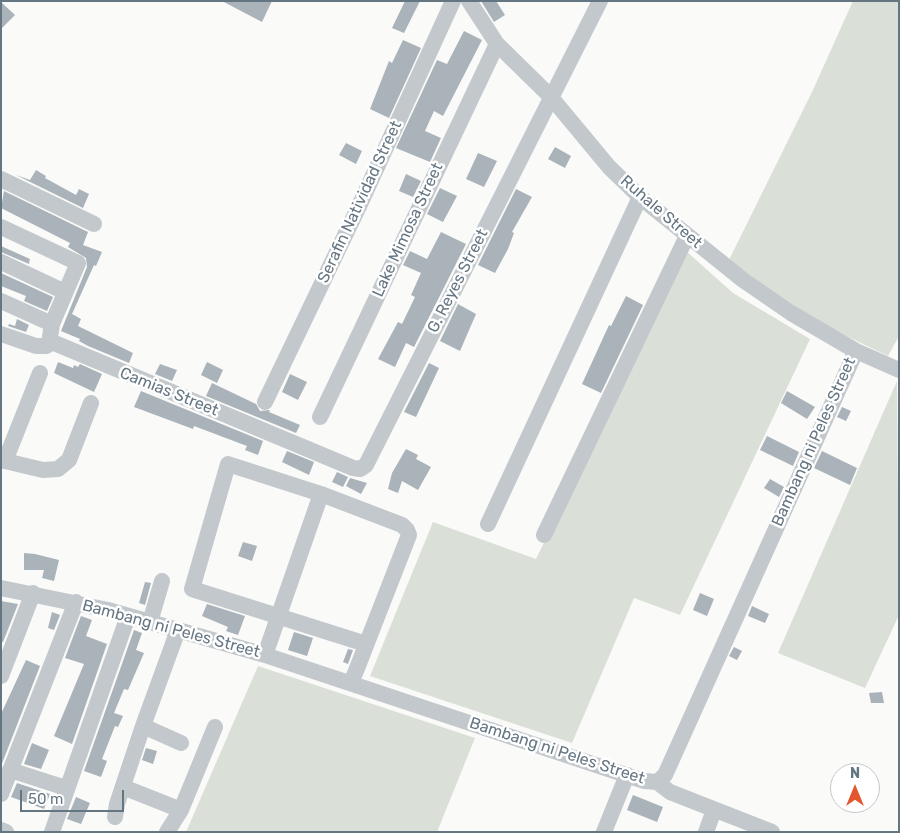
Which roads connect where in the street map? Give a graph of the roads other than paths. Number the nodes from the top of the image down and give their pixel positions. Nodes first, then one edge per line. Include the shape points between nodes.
1 (453, 1) edge
2 (469, 1) edge
3 (600, 1) edge
4 (497, 44) junction
5 (550, 96) junction
6 (1, 179) edge
7 (640, 196) junction
8 (94, 224) dead end
9 (1, 227) edge
10 (687, 236) junction
11 (1, 262) edge
12 (65, 292) junction
13 (1, 301) edge
14 (52, 324) junction
15 (1, 334) edge
16 (52, 342) junction
17 (856, 351) junction
18 (899, 370) edge
19 (40, 373) dead end
20 (265, 402) dead end
21 (91, 403) dead end
22 (320, 417) dead end
23 (3, 460) edge
24 (366, 465) joint
25 (321, 494) junction
26 (488, 524) dead end
27 (544, 536) dead end
28 (162, 581) dead end
29 (1, 588) edge
30 (32, 593) junction
31 (76, 602) junction
32 (128, 616) junction
33 (279, 616) junction
34 (150, 622) junction
35 (178, 630) junction
36 (366, 644) junction
37 (6, 654) edge
38 (265, 655) junction
39 (1, 676) edge
40 (351, 682) junction
41 (143, 726) junction
42 (215, 727) dead end
43 (181, 742) dead end
44 (10, 770) junction
45 (627, 775) junction
46 (656, 782) junction
47 (123, 787) junction
48 (66, 788) junction
49 (1, 794) edge
50 (181, 810) junction
51 (714, 810) junction
52 (115, 817) dead end
53 (744, 827) edge
54 (1, 830) edge
55 (6, 832) edge
56 (52, 832) edge
57 (167, 832) edge
58 (604, 832) edge
59 (706, 832) edge
60 (772, 832) edge

1 - 20 street, Serafin Natividad Street
2 - 4 street, Ruhale Street
3 - 5 street, G. Reyes Street
4 - 5 street, Ruhale Street
4 - 22 street, Lake Mimosa Street
5 - 7 street, Ruhale Street via 610,167
5 - 24 street, G. Reyes Street
6 - 8 street
7 - 10 street, Ruhale Street
7 - 26 street
9 - 12 street via 78,263
10 - 17 street, Ruhale Street via 791,313
10 - 27 street
11 - 12 street
12 - 14 street
13 - 14 street
14 - 16 street
15 - 16 street via 36,346
16 - 24 street, Camias Street via 353,468
17 - 18 street, Ruhale Street
17 - 46 street, Bambang ni Peles Street via 665,775
19 - 23 street
21 - 23 street via 69,460 58,469 43,470
25 - 33 street
25 - 33 street via 231,464 226,467 192,589
25 - 36 street via 402,525 409,535
28 - 34 street
29 - 30 street, Bambang ni Peles Street
30 - 31 street, Bambang ni Peles Street
30 - 37 street
31 - 32 street, Bambang ni Peles Street
31 - 44 street
32 - 34 street, Bambang ni Peles Street
32 - 48 street
33 - 36 street
33 - 38 street
34 - 35 street, Bambang ni Peles Street
35 - 38 street, Bambang ni Peles Street
35 - 41 street
36 - 40 street
37 - 39 street
38 - 40 street, Bambang ni Peles Street
40 - 45 street, Bambang ni Peles Street
41 - 43 street
41 - 47 street
42 - 50 street
44 - 48 street
44 - 49 street
45 - 46 street, Bambang ni Peles Street
45 - 58 street
46 - 51 street via 670,792
47 - 50 street
47 - 52 street
48 - 56 street
50 - 57 street
51 - 53 street
51 - 59 street
53 - 60 street
54 - 55 street

